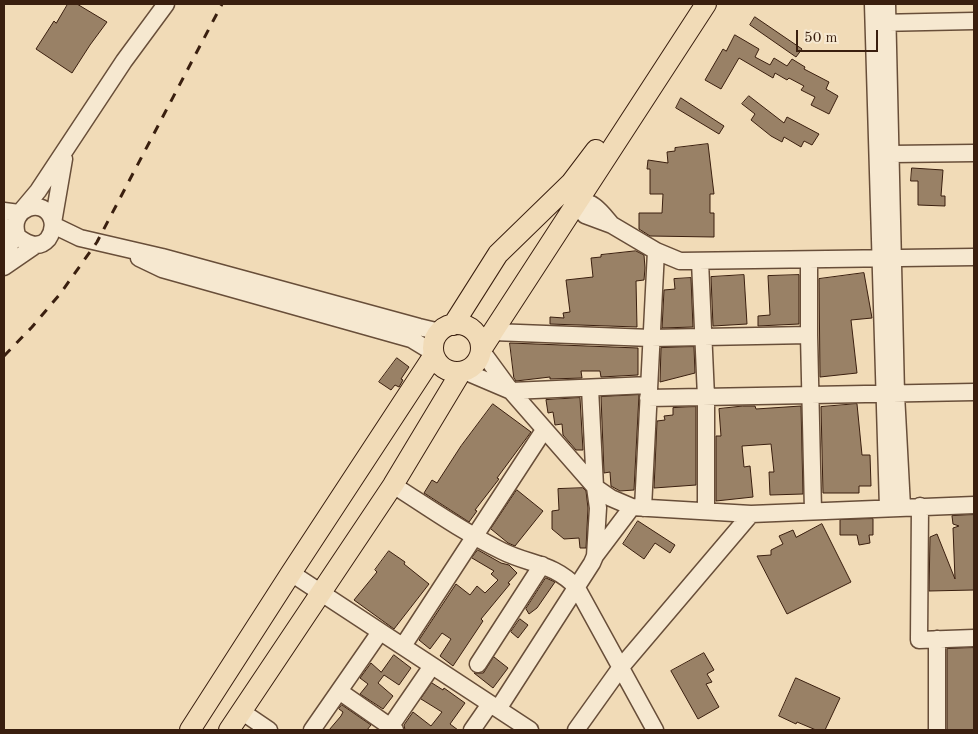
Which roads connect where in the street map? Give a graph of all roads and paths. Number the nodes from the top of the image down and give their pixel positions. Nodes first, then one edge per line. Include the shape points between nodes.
1 (166, 4) edge
2 (691, 4) edge
3 (706, 4) edge
4 (873, 4) edge
5 (887, 4) edge
6 (974, 21) edge
7 (880, 23) junction
8 (65, 152) junction
9 (974, 153) edge
10 (892, 154) junction
11 (570, 197) junction
12 (15, 212) edge
13 (13, 232) edge
14 (48, 232) junction
15 (110, 245) junction
16 (4, 251) edge
17 (656, 251) junction
18 (974, 257) edge
19 (887, 258) junction
20 (809, 260) junction
21 (700, 261) junction
22 (4, 267) edge
23 (447, 328) junction
24 (493, 332) junction
25 (809, 336) junction
26 (651, 338) junction
27 (704, 338) junction
28 (481, 350) junction
29 (434, 354) junction
30 (462, 372) junction
31 (590, 388) junction
32 (511, 392) junction
33 (648, 392) junction
34 (974, 392) edge
35 (890, 394) junction
36 (810, 395) junction
37 (706, 397) junction
38 (544, 430) junction
39 (393, 485) junction
40 (595, 487) junction
41 (974, 505) edge
42 (920, 506) junction
43 (638, 507) junction
44 (895, 507) junction
45 (706, 511) junction
46 (813, 512) junction
47 (751, 514) junction
48 (476, 537) junction
49 (595, 556) junction
50 (542, 565) junction
51 (291, 573) junction
52 (577, 588) junction
53 (321, 592) junction
54 (380, 632) junction
55 (974, 638) edge
56 (938, 639) junction
57 (403, 646) junction
58 (478, 664) dead end
59 (432, 666) junction
60 (621, 667) junction
61 (339, 691) junction
62 (494, 707) junction
63 (241, 711) junction
64 (391, 729) edge
65 (190, 730) edge
66 (229, 730) edge
67 (269, 730) edge
68 (312, 730) edge
69 (472, 730) edge
70 (530, 730) edge
71 (576, 730) edge
72 (655, 730) edge
73 (936, 730) edge

1 - 8 street via 124,61
2 - 11 main road via 588,162
3 - 11 main road
4 - 7 street
5 - 7 street
6 - 7 street
7 - 10 street
7 - 19 street
8 - 12 street via 38,191
8 - 14 street
9 - 10 street
10 - 19 street
11 - 17 street via 591,204 612,225
11 - 23 main road via 498,254
11 - 24 main road
12 - 13 street
12 - 14 street via 41,208 46,212
13 - 14 street via 24,242
13 - 16 street
14 - 15 street
14 - 22 street
15 - 23 street via 419,327
15 - 29 street via 162,269 411,340
17 - 21 street via 680,261
17 - 26 street
18 - 19 street
19 - 20 street
19 - 35 street
20 - 21 street
20 - 25 street
21 - 27 street
23 - 28 main road via 460,324 473,330
23 - 29 main road via 434,341
24 - 26 street
24 - 28 main road
25 - 27 street
25 - 36 street
26 - 27 street
26 - 33 street
27 - 37 street
28 - 30 main road via 476,364
28 - 32 street
29 - 30 main road via 448,370
29 - 51 main road
30 - 32 street
30 - 39 main road
31 - 32 street
31 - 33 street
31 - 40 street
32 - 38 street
33 - 37 street
33 - 43 street
34 - 35 street
35 - 36 street
35 - 44 street
36 - 37 street
36 - 46 street
37 - 45 street
38 - 40 street
38 - 48 street
39 - 48 street
39 - 53 main road
40 - 43 street via 611,498
40 - 49 street via 598,508
41 - 42 street
42 - 44 street
42 - 56 street via 919,640
43 - 45 street
43 - 49 street
44 - 46 street
45 - 47 street
46 - 47 street
47 - 60 street
48 - 50 street via 501,551
48 - 57 street
49 - 52 street
50 - 52 street via 562,574
50 - 58 street
51 - 53 street
51 - 65 main road
52 - 60 street
52 - 62 street
53 - 54 street
53 - 63 main road
54 - 57 street
54 - 61 street
55 - 56 street
56 - 73 street
57 - 59 street
59 - 62 street
59 - 64 street
60 - 71 street
60 - 72 street
61 - 64 street
61 - 68 street
62 - 69 street
62 - 70 street
63 - 66 main road
63 - 67 street

